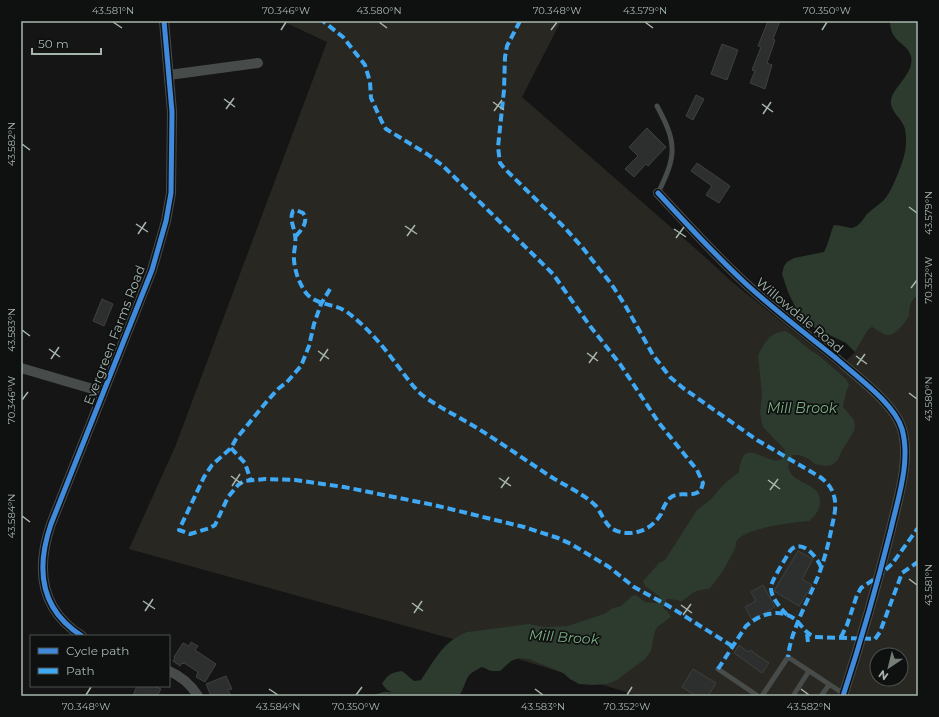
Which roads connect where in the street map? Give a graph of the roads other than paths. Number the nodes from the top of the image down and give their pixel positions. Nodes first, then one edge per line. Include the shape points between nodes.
1 (164, 21) edge
2 (258, 63) dead end
3 (169, 75) junction
4 (657, 106) dead end
5 (658, 193) joint
6 (21, 368) edge
7 (103, 392) junction
8 (81, 635) edge
9 (718, 669) dead end
10 (810, 671) junction
11 (170, 672) edge
12 (829, 685) junction
13 (843, 695) edge
14 (198, 696) edge
15 (758, 696) edge
16 (762, 696) edge
17 (793, 696) edge
18 (821, 696) edge

1 - 3 street, Evergreen Farms Road
2 - 3 street
3 - 7 street, Evergreen Farms Road via 172,170 166,221 152,270
4 - 5 lane via 665,120 673,148 672,160
5 - 13 street, Willowdale Road via 745,283 864,383 886,404 899,422 905,449 901,484 879,576
6 - 7 street
7 - 8 street, Evergreen Farms Road via 51,524 42,559 46,588 56,613
9 - 15 lane
10 - 12 lane
10 - 16 lane via 788,657
10 - 17 lane
11 - 14 street via 188,684
12 - 13 lane
12 - 18 lane

